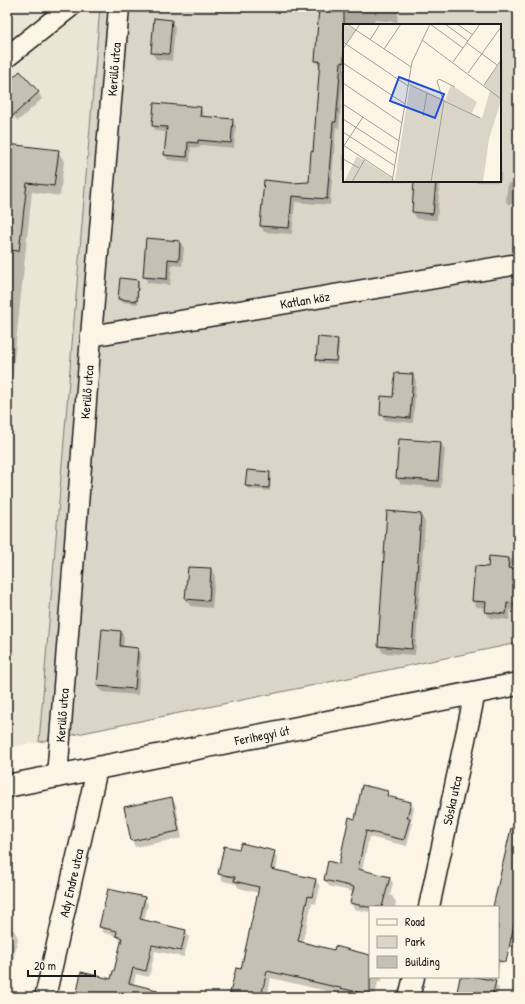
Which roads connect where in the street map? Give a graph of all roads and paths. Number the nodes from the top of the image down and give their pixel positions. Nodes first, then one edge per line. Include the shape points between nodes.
1 (70, 7) edge
2 (119, 7) edge
3 (7, 56) edge
4 (518, 264) edge
5 (91, 336) junction
6 (518, 684) edge
7 (475, 693) junction
8 (97, 769) junction
9 (57, 776) junction
10 (7, 786) edge
11 (429, 906) edge
12 (414, 978) edge
13 (45, 997) edge
14 (409, 997) edge

1 - 3 street
2 - 5 street, Kerülő utca
4 - 5 street, Katlan köz
5 - 9 street, Kerülő utca
6 - 7 main road, Ferihegyi út
7 - 8 main road, Ferihegyi út
7 - 11 street, Sóska utca
8 - 9 main road, Ferihegyi út
8 - 13 street, Ady Endre utca
9 - 10 main road, Ferihegyi út
12 - 14 street

